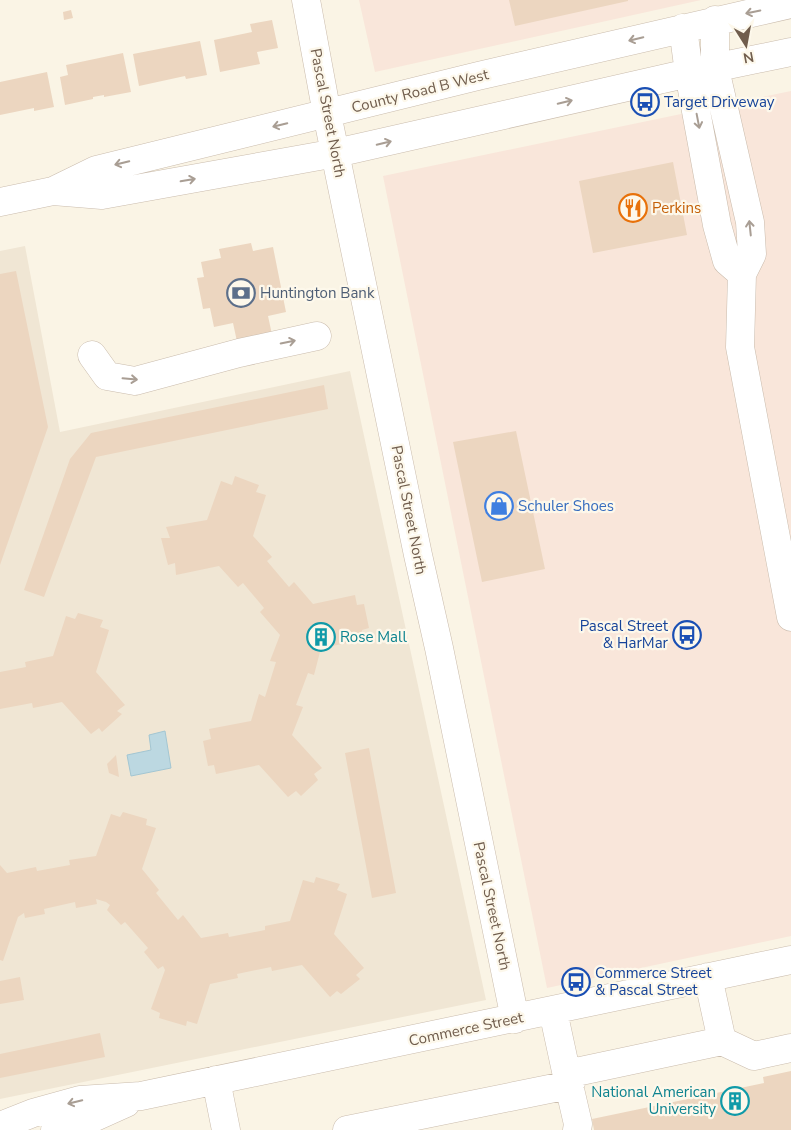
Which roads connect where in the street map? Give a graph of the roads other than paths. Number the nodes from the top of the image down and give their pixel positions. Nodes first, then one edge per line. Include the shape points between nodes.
1 (306, 0) edge
2 (791, 4) edge
3 (715, 20) junction
4 (683, 28) junction
5 (791, 52) edge
6 (715, 69) junction
7 (689, 73) junction
8 (327, 114) junction
9 (336, 153) junction
10 (53, 191) junction
11 (0, 202) edge
12 (742, 274) junction
13 (317, 336) dead end
14 (92, 355) dead end
15 (791, 617) edge
16 (791, 960) edge
17 (708, 977) junction
18 (552, 1011) junction
19 (515, 1019) junction
20 (722, 1041) junction
21 (791, 1048) edge
22 (216, 1080) junction
23 (569, 1085) junction
24 (140, 1096) junction
25 (0, 1126) edge
26 (55, 1130) edge
27 (226, 1130) edge
28 (347, 1130) edge
29 (577, 1130) edge

1 - 8 street, Pascal Street North
2 -> 3 street, County Road B West
3 - 4 street, County Road B West
3 - 6 street
4 - 7 street
4 -> 8 street, County Road B West
5 - 6 street, County Road B West
6 - 7 street, County Road B West
12 -> 6 street via 752,254 750,222
9 -> 7 street, County Road B West
7 -> 12 street via 717,225 727,261
8 - 9 street, Pascal Street North
8 -> 10 street, County Road B West via 96,170
10 -> 9 street, County Road B West via 102,195
9 - 19 street, Pascal Street North
10 - 11 street, County Road B West
12 - 15 street via 740,347
14 -> 13 street via 107,376 135,381
16 - 17 street, Commerce Street
17 - 18 street, Commerce Street
17 - 20 street
18 - 19 street, Commerce Street
18 - 23 street
19 - 22 street, Commerce Street
20 - 21 street via 754,1056
20 - 23 street via 576,1072
22 - 24 street, Commerce Street
22 - 27 street
23 - 28 street
23 - 29 street
24 -> 25 street, Commerce Street via 80,1100
24 - 26 street, Commerce Street via 86,1121

